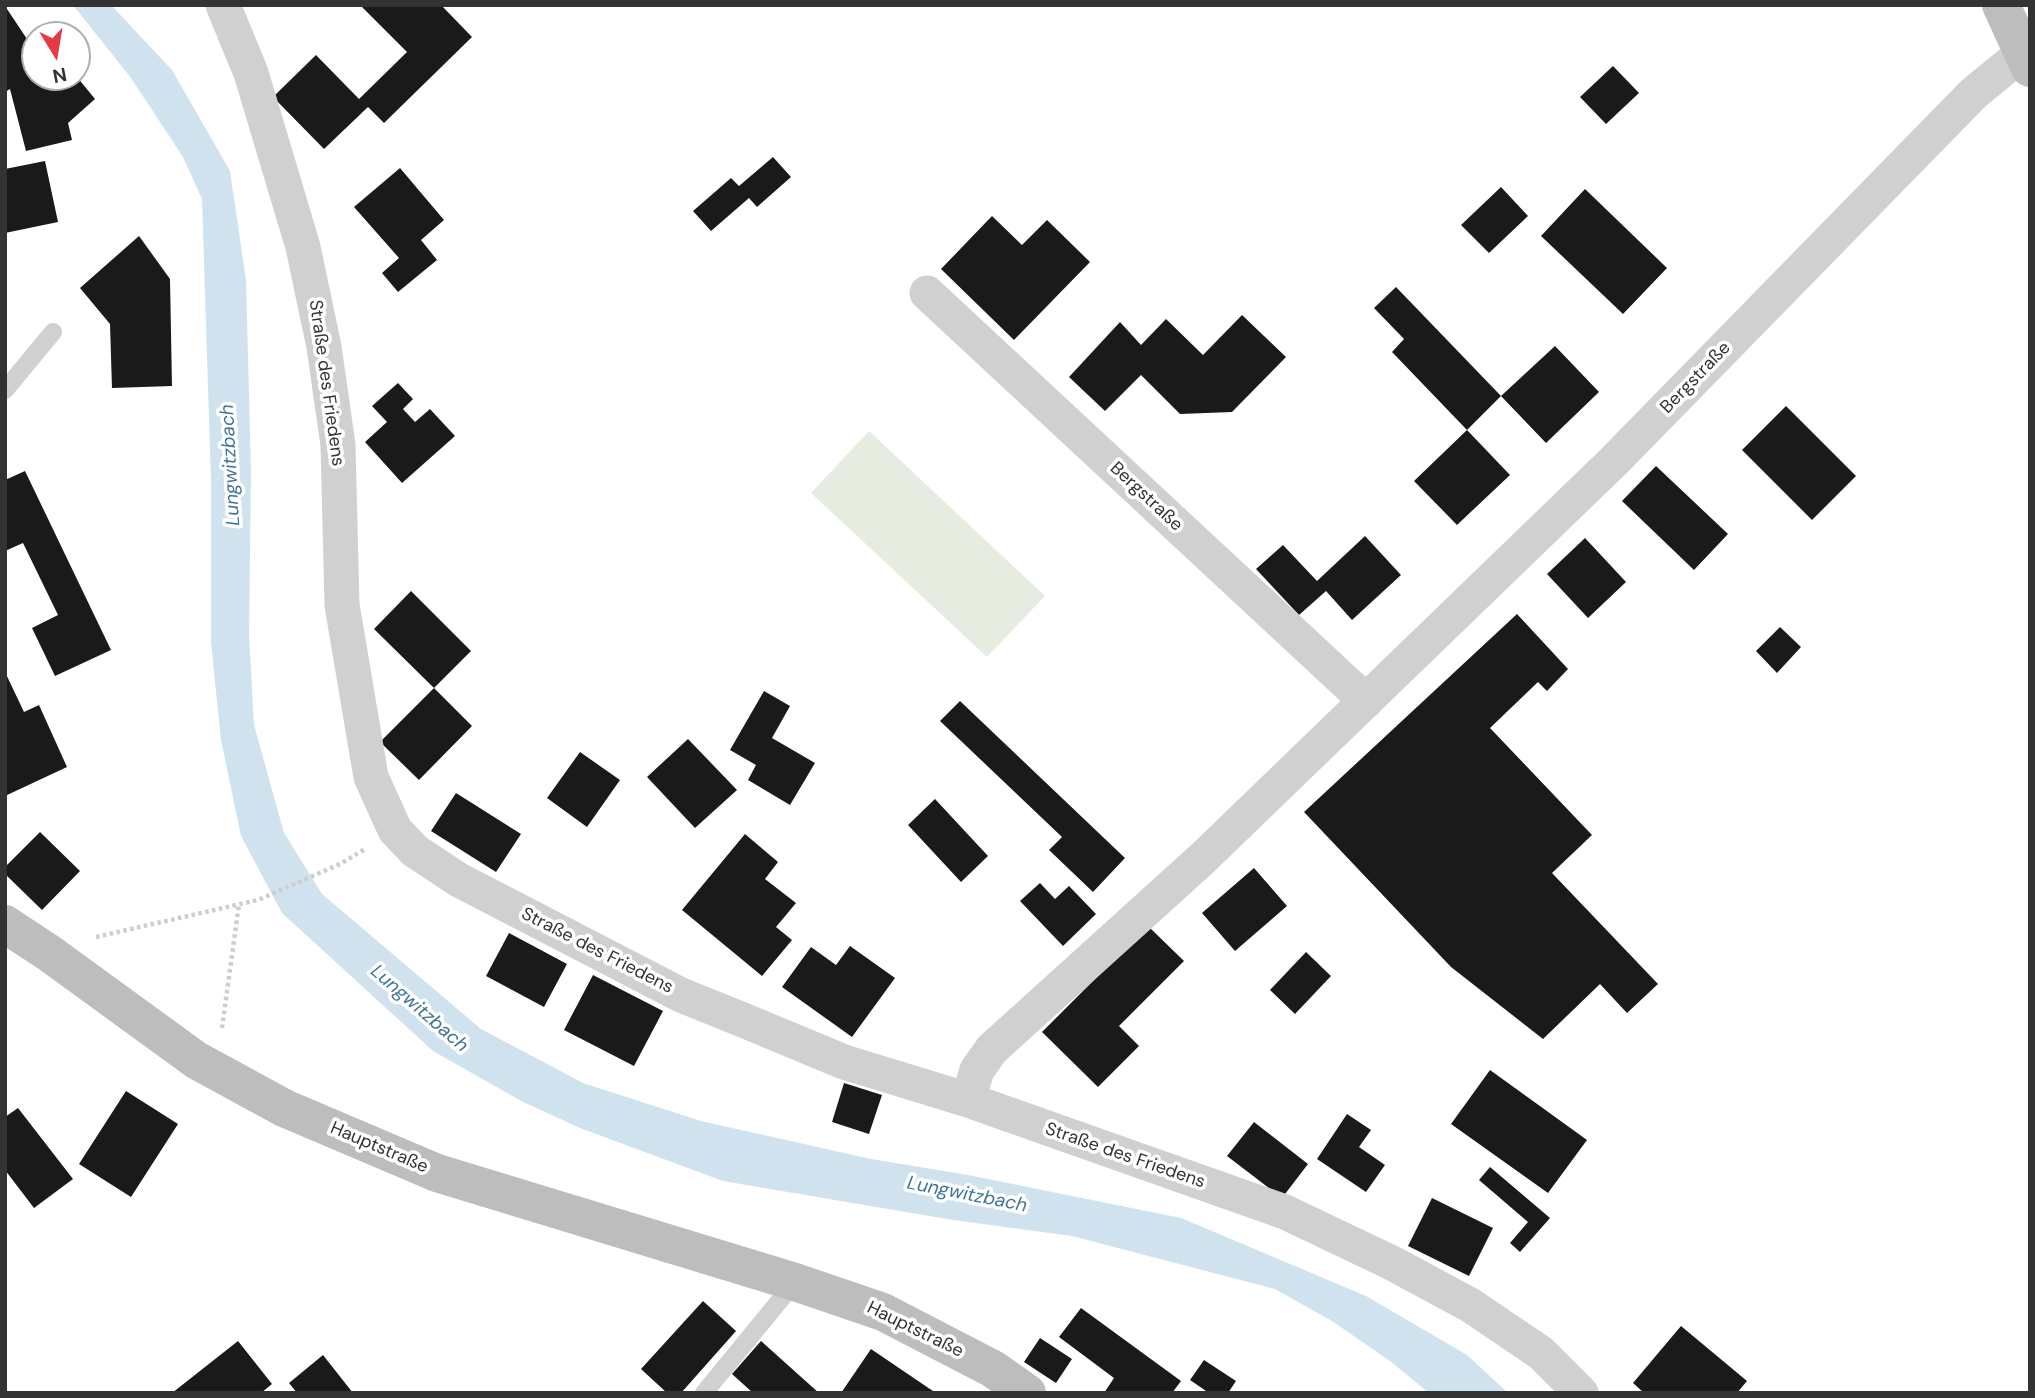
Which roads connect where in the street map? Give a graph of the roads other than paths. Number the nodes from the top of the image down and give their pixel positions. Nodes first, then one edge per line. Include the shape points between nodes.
1 (223, 5) edge
2 (2001, 5) edge
3 (2026, 60) edge
4 (927, 293) dead end
5 (53, 332) dead end
6 (5, 390) edge
7 (1366, 701) junction
8 (5, 924) edge
9 (968, 1100) junction
10 (795, 1282) junction
11 (704, 1393) edge
12 (1027, 1393) edge
13 (1581, 1393) edge

1 - 9 street, Straße des Friedens via 251,73 303,247 324,347 338,445 342,605 370,777 395,830 415,851 459,880 681,995 844,1062
2 - 3 street
3 - 7 street, Bergstraße via 1974,93 1614,461
4 - 7 street, Bergstraße
5 - 6 lane
7 - 9 street, Bergstraße via 1203,858 992,1049 976,1070
8 - 10 street, Hauptstraße via 196,1060 284,1108 437,1173
9 - 13 street, Straße des Friedens via 1285,1212 1392,1263 1470,1305 1541,1353
10 - 11 lane
10 - 12 street, Hauptstraße via 883,1312 993,1369

